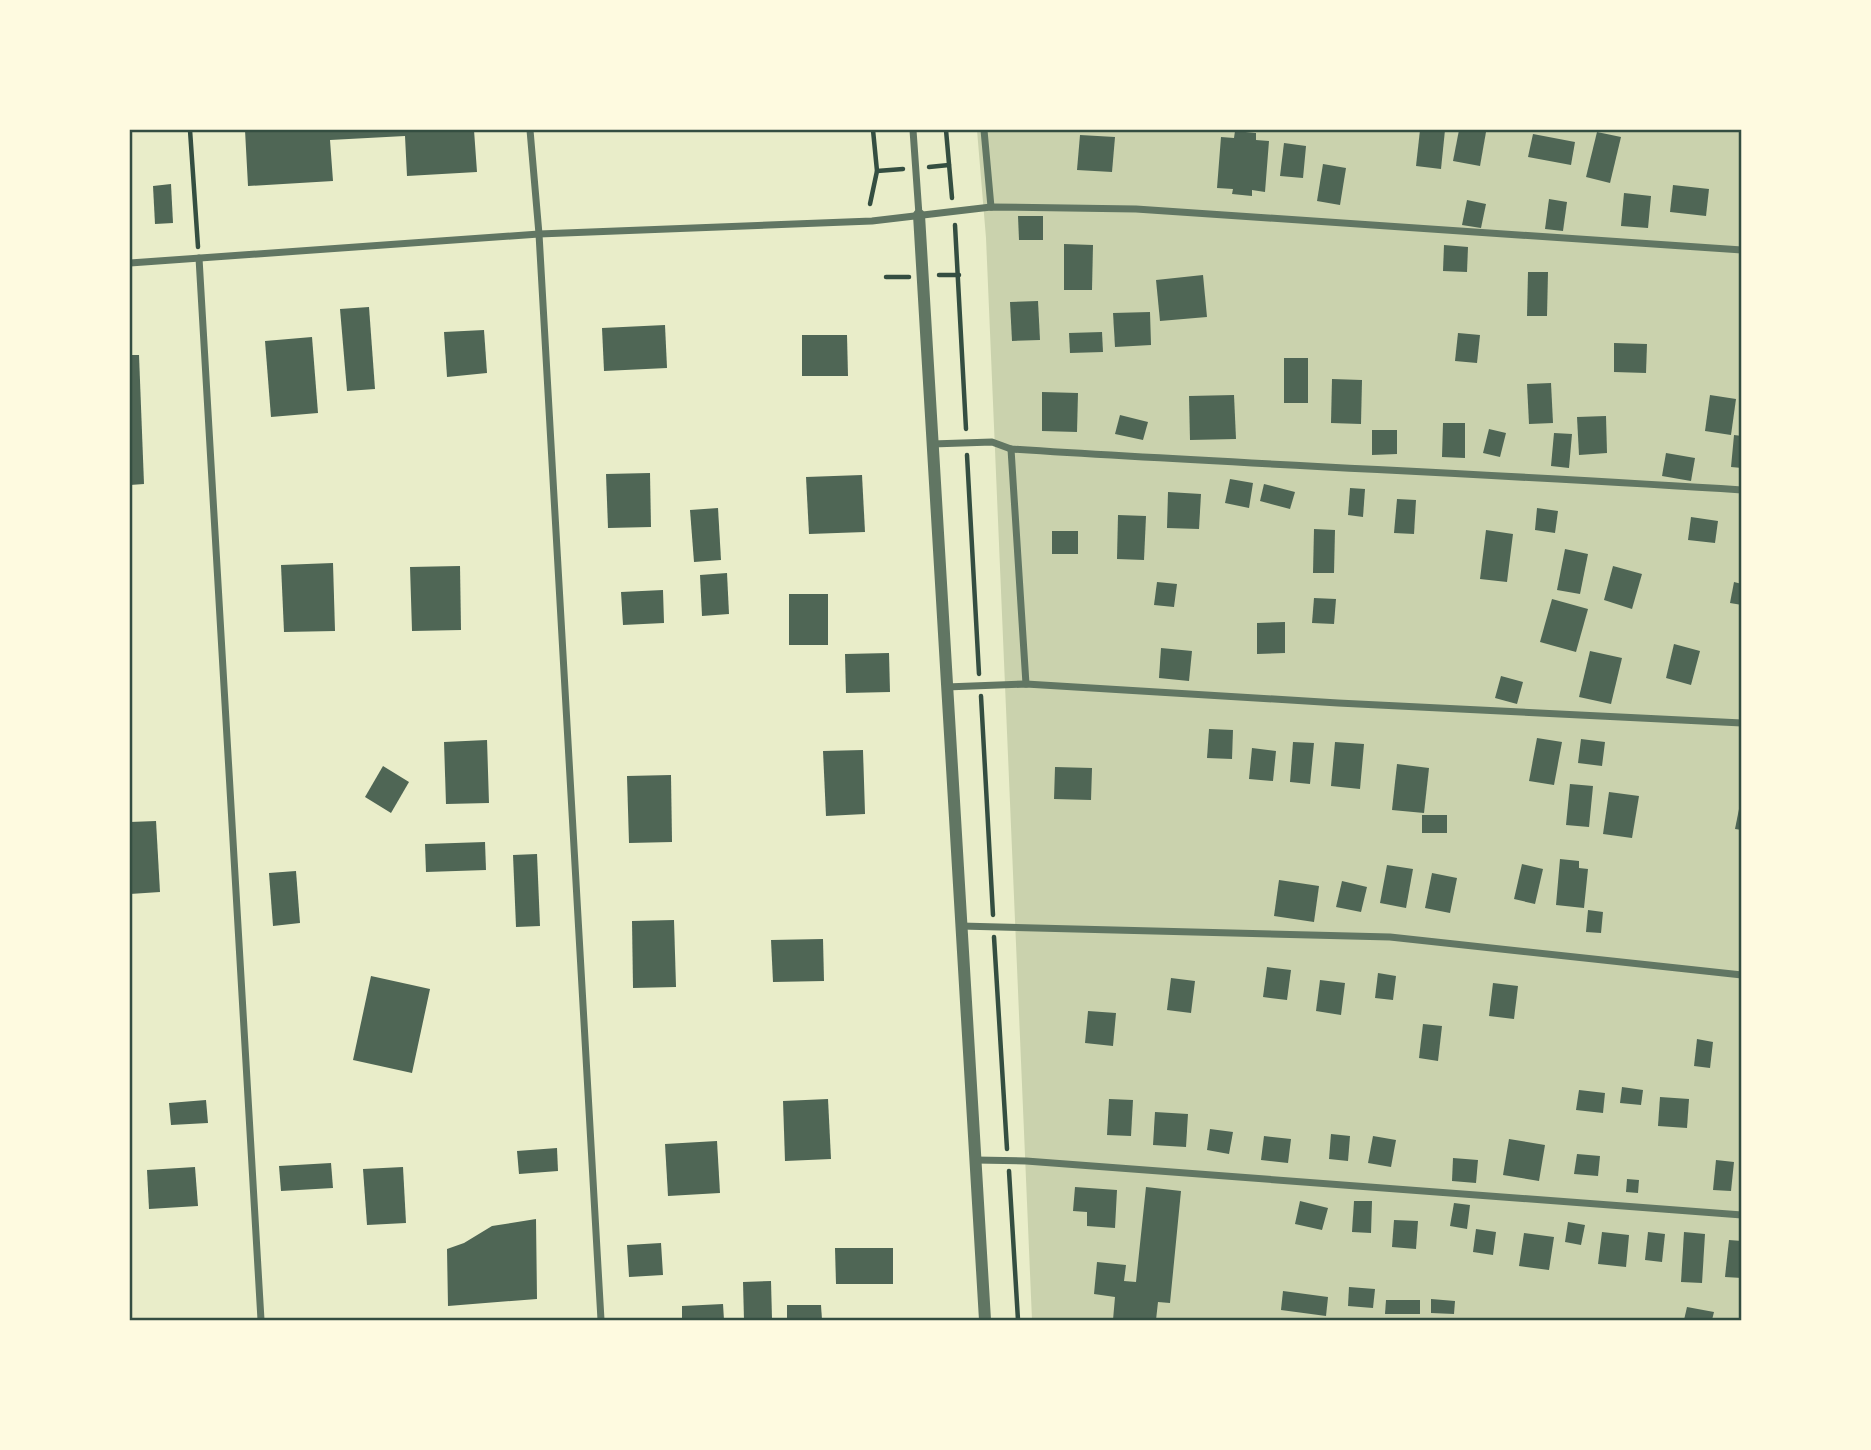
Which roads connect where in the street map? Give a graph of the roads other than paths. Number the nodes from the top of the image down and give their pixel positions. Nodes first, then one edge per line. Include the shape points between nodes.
1 (530, 130) edge
2 (913, 130) edge
3 (984, 130) edge
4 (991, 207) junction
5 (919, 215) junction
6 (539, 234) junction
7 (1741, 250) edge
8 (199, 258) junction
9 (130, 264) edge
10 (932, 444) junction
11 (1011, 449) junction
12 (1741, 490) edge
13 (1026, 684) junction
14 (946, 687) junction
15 (1741, 723) edge
16 (961, 926) junction
17 (1741, 975) edge
18 (975, 1160) junction
19 (1741, 1215) edge
20 (261, 1321) edge
21 (601, 1321) edge
22 (985, 1321) edge

1 - 6 street
2 - 5 street
3 - 4 street
4 - 5 street
4 - 7 street via 1136,209
5 - 6 street via 872,221
5 - 10 street
6 - 8 street
6 - 21 street
8 - 9 street
8 - 20 street
10 - 11 street via 992,442
10 - 14 street
11 - 12 street
11 - 13 street
13 - 14 street
13 - 15 street
14 - 16 street
16 - 17 street via 1390,937
16 - 18 street
18 - 19 street
18 - 22 street

